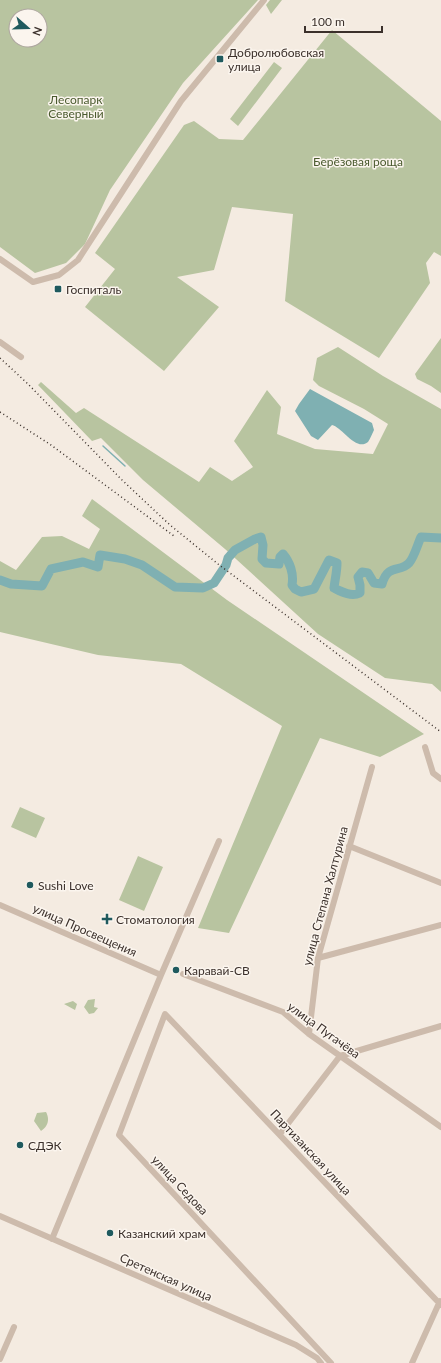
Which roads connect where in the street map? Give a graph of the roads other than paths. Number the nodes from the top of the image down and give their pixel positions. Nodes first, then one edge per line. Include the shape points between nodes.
1 (264, 0) edge
2 (0, 259) edge
3 (0, 342) edge
4 (21, 357) dead end
5 (425, 747) dead end
6 (372, 767) dead end
7 (441, 779) edge
8 (219, 841) dead end
9 (349, 846) junction
10 (441, 883) edge
11 (0, 905) edge
12 (441, 925) edge
13 (318, 958) junction
14 (183, 974) dead end
15 (161, 975) junction
16 (165, 1014) joint
17 (441, 1026) edge
18 (309, 1034) junction
19 (340, 1056) junction
20 (440, 1125) edge
21 (280, 1134) junction
22 (0, 1216) edge
23 (52, 1239) junction
24 (440, 1302) edge
25 (14, 1327) dead end
26 (0, 1359) edge
27 (321, 1363) edge
28 (331, 1363) edge
29 (412, 1363) edge

1 - 2 street via 182,101 78,260 59,275 33,282
3 - 4 street
5 - 7 street via 433,773
6 - 9 street, улица Степана Халтурина
8 - 15 street
9 - 10 street
9 - 13 street, улица Степана Халтурина
11 - 15 street, улица Просвещения
12 - 13 street
13 - 18 street, улица Степана Халтурина
14 - 18 street, улица Пугачёва via 283,1012
15 - 23 street
16 - 21 street, Партизанская улица
16 - 28 street, улица Седова via 119,1135
17 - 19 street
18 - 19 street, улица Пугачёва
19 - 20 street, улица Пугачёва
19 - 21 street
21 - 24 street, Партизанская улица
22 - 23 street, Сретенская улица
23 - 27 street, Сретенская улица via 296,1345
24 - 29 street
25 - 26 street

